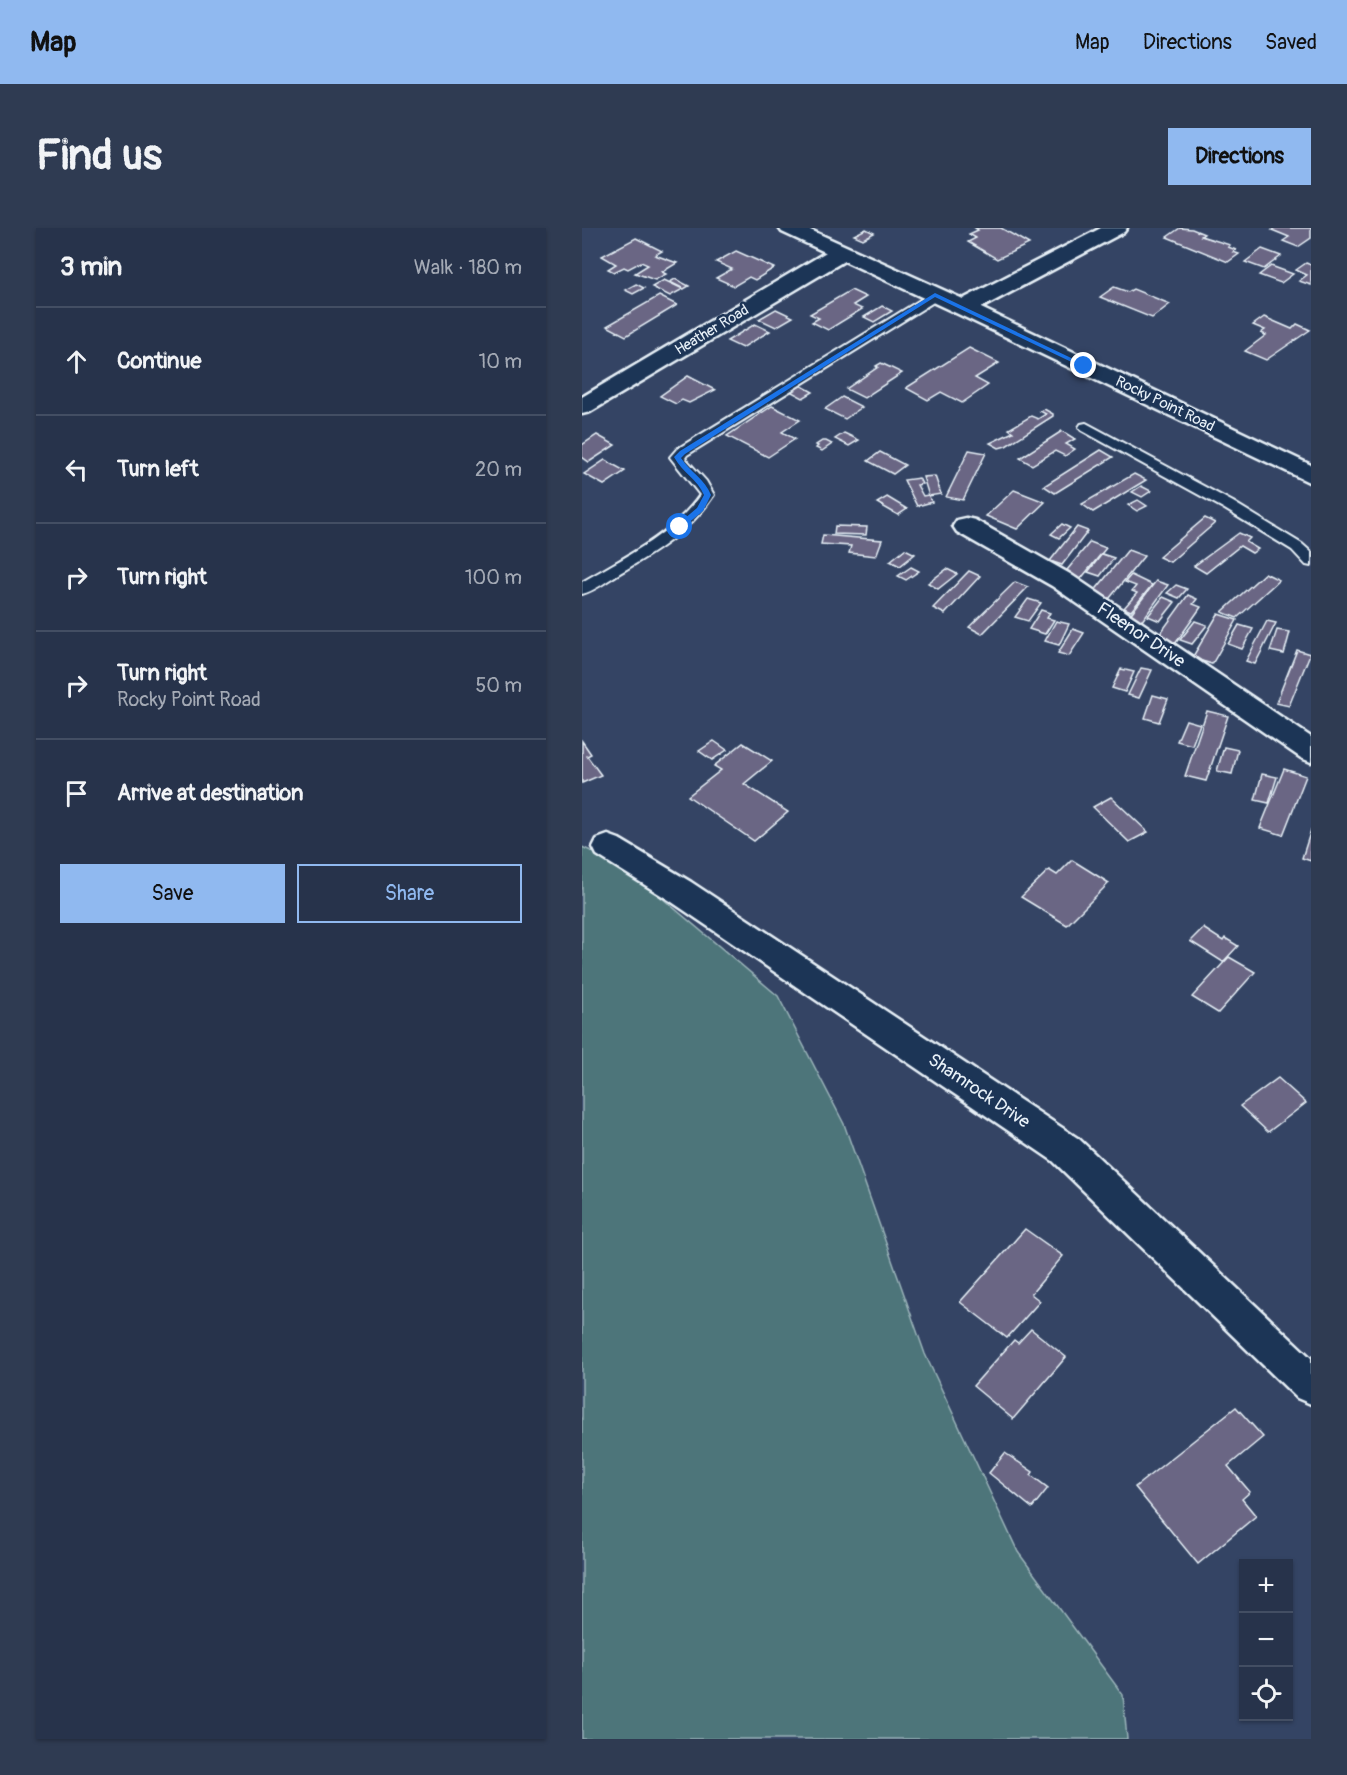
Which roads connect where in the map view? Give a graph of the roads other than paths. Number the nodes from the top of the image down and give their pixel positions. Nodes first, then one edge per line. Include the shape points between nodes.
1 (789, 228) edge
2 (1117, 228) edge
3 (842, 253) junction
4 (935, 295) junction
5 (964, 308) junction
6 (582, 407) edge
7 (1086, 427) dead end
8 (1311, 475) edge
9 (966, 526) dead end
10 (1311, 561) edge
11 (582, 590) edge
12 (1311, 751) edge
13 (608, 847) dead end
14 (1311, 1384) edge

1 - 3 street, Rocky Point Road
2 - 5 street
3 - 4 street, Rocky Point Road
3 - 6 street, Heather Road
4 - 5 street, Rocky Point Road
4 - 11 lane via 682,452 677,457 683,467 704,485 708,495 700,509 680,527
5 - 8 street, Rocky Point Road
7 - 10 lane via 1228,505 1297,547
9 - 12 street, Fleenor Drive via 1061,580
13 - 14 street, Shamrock Drive via 680,891 1066,1150

